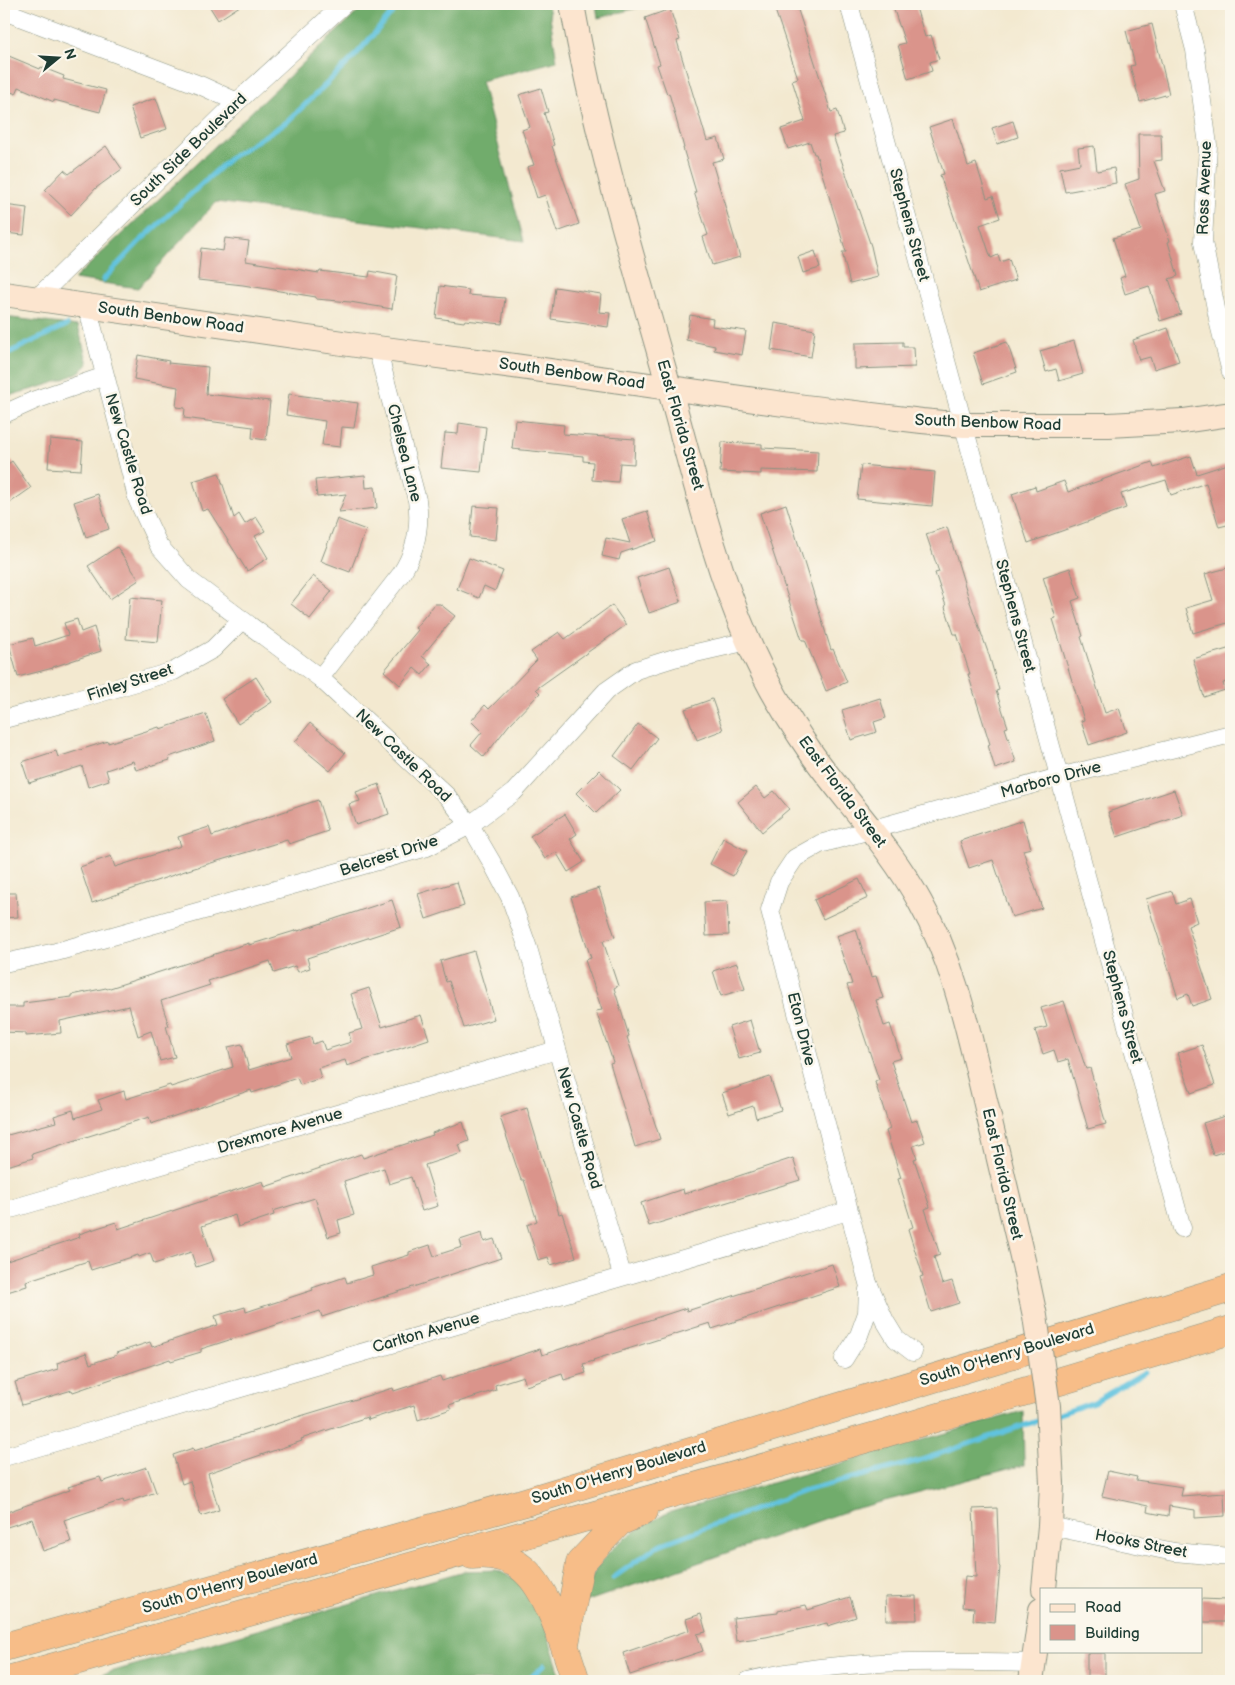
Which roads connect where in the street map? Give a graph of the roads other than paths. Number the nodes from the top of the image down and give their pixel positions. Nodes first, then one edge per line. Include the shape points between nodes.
1 (344, 4) edge
2 (572, 4) edge
3 (849, 4) edge
4 (1183, 4) edge
5 (4, 11) edge
6 (237, 102) junction
7 (4, 294) edge
8 (36, 299) junction
9 (87, 306) junction
10 (377, 348) junction
11 (1231, 372) edge
12 (105, 376) junction
13 (669, 388) junction
14 (4, 414) edge
15 (1231, 414) edge
16 (964, 425) junction
17 (241, 621) junction
18 (748, 640) junction
19 (320, 678) junction
20 (4, 719) edge
21 (1231, 734) edge
22 (1059, 778) junction
23 (470, 825) junction
24 (872, 830) junction
25 (4, 963) edge
26 (557, 1050) junction
27 (4, 1211) edge
28 (848, 1211) junction
29 (1182, 1228) dead end
30 (622, 1275) junction
31 (868, 1283) junction
32 (1231, 1288) edge
33 (1231, 1330) edge
34 (913, 1352) dead end
35 (844, 1358) dead end
36 (4, 1457) edge
37 (705, 1484) junction
38 (1050, 1526) junction
39 (1231, 1557) edge
40 (438, 1558) junction
41 (1044, 1588) edge
42 (1040, 1617) edge
43 (565, 1644) junction
44 (4, 1647) edge
45 (1032, 1672) edge
46 (4, 1681) edge
47 (576, 1681) edge
48 (748, 1681) edge

1 - 6 street, South Side Boulevard
2 - 13 main road, East Florida Street via 599,129
3 - 16 street, Stephens Street
4 - 11 street, Ross Avenue via 1195,50 1208,145 1203,242
5 - 6 street
6 - 8 street, South Side Boulevard
7 - 8 main road, South Benbow Road
8 - 9 main road, South Benbow Road
9 - 10 main road, South Benbow Road
9 - 12 street, New Castle Road
10 - 13 main road, South Benbow Road
10 - 19 street, Chelsea Lane via 417,500 417,537 409,562 401,574
12 - 14 street
12 - 17 street, New Castle Road via 138,501 159,546 189,580
13 - 16 main road, South Benbow Road
13 - 18 main road, East Florida Street via 724,580
15 - 16 main road, South Benbow Road via 1183,421 1109,425
16 - 22 street, Stephens Street
17 - 19 street, New Castle Road
17 - 20 street, Finley Street via 213,649 174,671
18 - 23 street, Belcrest Drive via 636,670 606,691 514,792
18 - 24 main road, East Florida Street via 787,717
19 - 23 street, New Castle Road via 446,796
21 - 22 street, Marboro Drive
22 - 24 street, Marboro Drive
22 - 29 street, Stephens Street
23 - 25 street, Belcrest Drive via 427,847 56,952
23 - 26 street, New Castle Road via 510,897
24 - 28 street, Eton Drive via 820,844 795,858 779,882 770,910
24 - 38 main road, East Florida Street, bridge via 920,902 944,951 978,1069 1035,1316 1048,1406 1052,1484
26 - 27 street, Drexmore Avenue
26 - 30 street, New Castle Road
28 - 30 street, Carlton Avenue
28 - 31 street, Eton Drive
30 - 36 street, Carlton Avenue
31 - 34 street, Eton Drive via 896,1340
31 - 35 street, Eton Drive via 867,1313 859,1335
32 - 44 highway, South O'Henry Boulevard via 522,1503
33 - 37 highway, South O'Henry Boulevard
37 - 40 highway, South O'Henry Boulevard
37 - 43 highway via 618,1522 580,1563
38 - 39 street, Hooks Street via 1174,1552
38 - 41 main road, East Florida Street
40 - 43 highway via 481,1554 505,1558 527,1571 540,1586
40 - 46 highway, South O'Henry Boulevard
42 - 45 main road
43 - 47 highway
45 - 48 street via 963,1662 870,1663 782,1672

